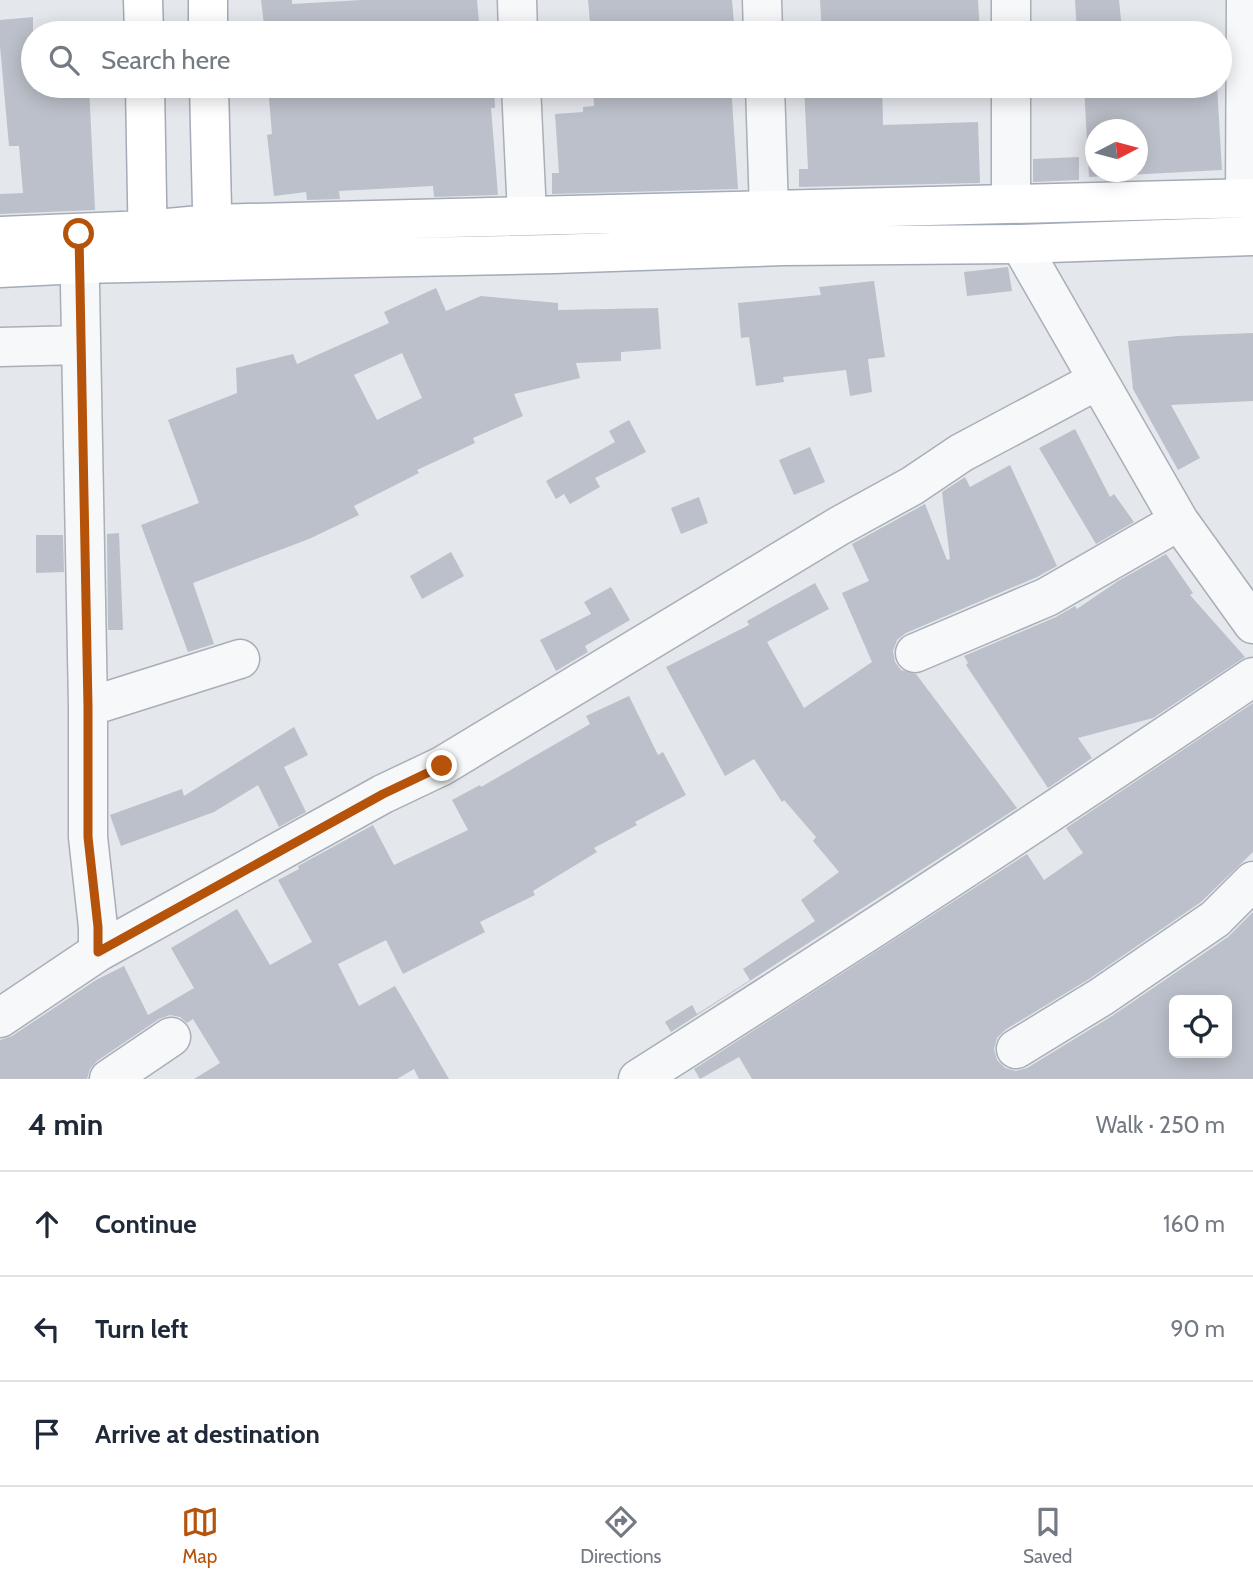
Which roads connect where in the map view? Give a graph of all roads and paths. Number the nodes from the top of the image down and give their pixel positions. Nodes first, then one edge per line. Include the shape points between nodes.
1 (143, 0) edge
2 (208, 0) edge
3 (517, 0) edge
4 (762, 0) edge
5 (1010, 0) edge
6 (1246, 0) edge
7 (144, 21) edge
8 (208, 21) edge
9 (518, 21) edge
10 (763, 21) edge
11 (1011, 21) edge
12 (145, 98) edge
13 (209, 98) edge
14 (522, 98) edge
15 (765, 98) edge
16 (1011, 98) edge
17 (1249, 198) edge
18 (1011, 202) junction
19 (769, 210) junction
20 (527, 215) junction
21 (211, 224) junction
22 (0, 236) edge
23 (1253, 236) edge
24 (1020, 244) junction
25 (147, 247) junction
26 (79, 249) junction
27 (213, 261) junction
28 (0, 268) edge
29 (81, 345) junction
30 (0, 347) edge
31 (1098, 380) junction
32 (1179, 521) junction
33 (1253, 624) edge
34 (915, 653) dead end
35 (240, 659) dead end
36 (1253, 677) edge
37 (88, 707) junction
38 (1253, 881) edge
39 (98, 952) junction
40 (0, 1018) edge
41 (171, 1037) dead end
42 (1016, 1049) dead end
43 (109, 1079) edge
44 (638, 1079) edge

1 - 7 main road
2 - 8 main road
3 - 9 street
4 - 10 street
5 - 11 street
6 - 17 street
12 - 25 main road
13 - 21 main road
14 - 20 street
15 - 19 street
16 - 18 street
17 - 18 main road
18 - 19 main road
19 - 20 main road
20 - 21 main road
21 - 25 main road
21 - 27 main road
22 - 26 main road
23 - 24 main road
24 - 27 main road
24 - 31 street
25 - 26 main road
25 - 27 main road
26 - 28 main road
26 - 29 street
29 - 30 street
29 - 37 street
31 - 32 street
31 - 39 street via 961,453 442,766
32 - 33 street
32 - 34 street via 1047,597
35 - 37 street
36 - 44 street via 1035,825
37 - 39 street via 88,837
38 - 42 street via 1215,919
39 - 40 street
41 - 43 street

